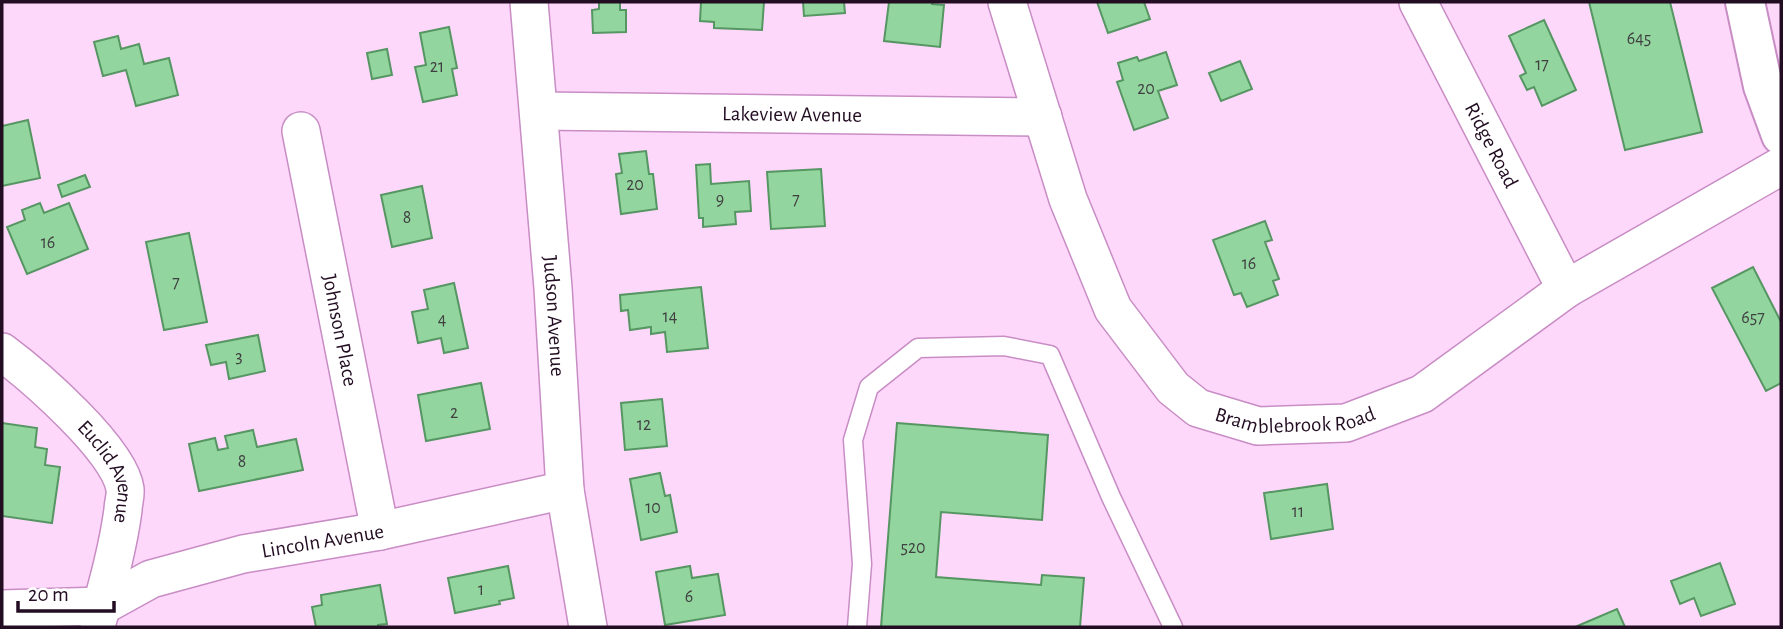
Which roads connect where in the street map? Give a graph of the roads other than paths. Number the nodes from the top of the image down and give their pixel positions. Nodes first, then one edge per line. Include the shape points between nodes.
1 (529, 2) edge
2 (1007, 2) edge
3 (1418, 2) edge
4 (1745, 2) edge
5 (540, 111) junction
6 (1043, 117) junction
7 (1779, 122) edge
8 (301, 131) dead end
9 (1781, 166) edge
10 (1566, 289) junction
11 (2, 352) edge
12 (565, 490) junction
13 (380, 531) junction
14 (2, 609) edge
15 (99, 617) edge
16 (588, 627) edge
17 (857, 627) edge
18 (1173, 627) edge

1 - 5 street, Judson Avenue
2 - 6 street, Bramblebrook Road
3 - 10 street, Ridge Road
4 - 7 main road via 1763,86
5 - 6 street, Lakeview Avenue
5 - 12 street, Judson Avenue
6 - 10 street, Bramblebrook Road via 1068,199 1113,309 1173,388 1198,408 1258,426 1346,423 1422,394
8 - 13 street, Johnson Place
9 - 10 street, Bramblebrook Road
11 - 15 street, Euclid Avenue via 87,429 112,459 125,488 120,537
12 - 13 street, Lincoln Avenue
12 - 16 street, Judson Avenue
13 - 15 street, Lincoln Avenue via 231,557 150,579
14 - 15 street, Lincoln Avenue
17 - 18 lane via 862,564 853,440 869,387 918,348 1004,346 1050,355

